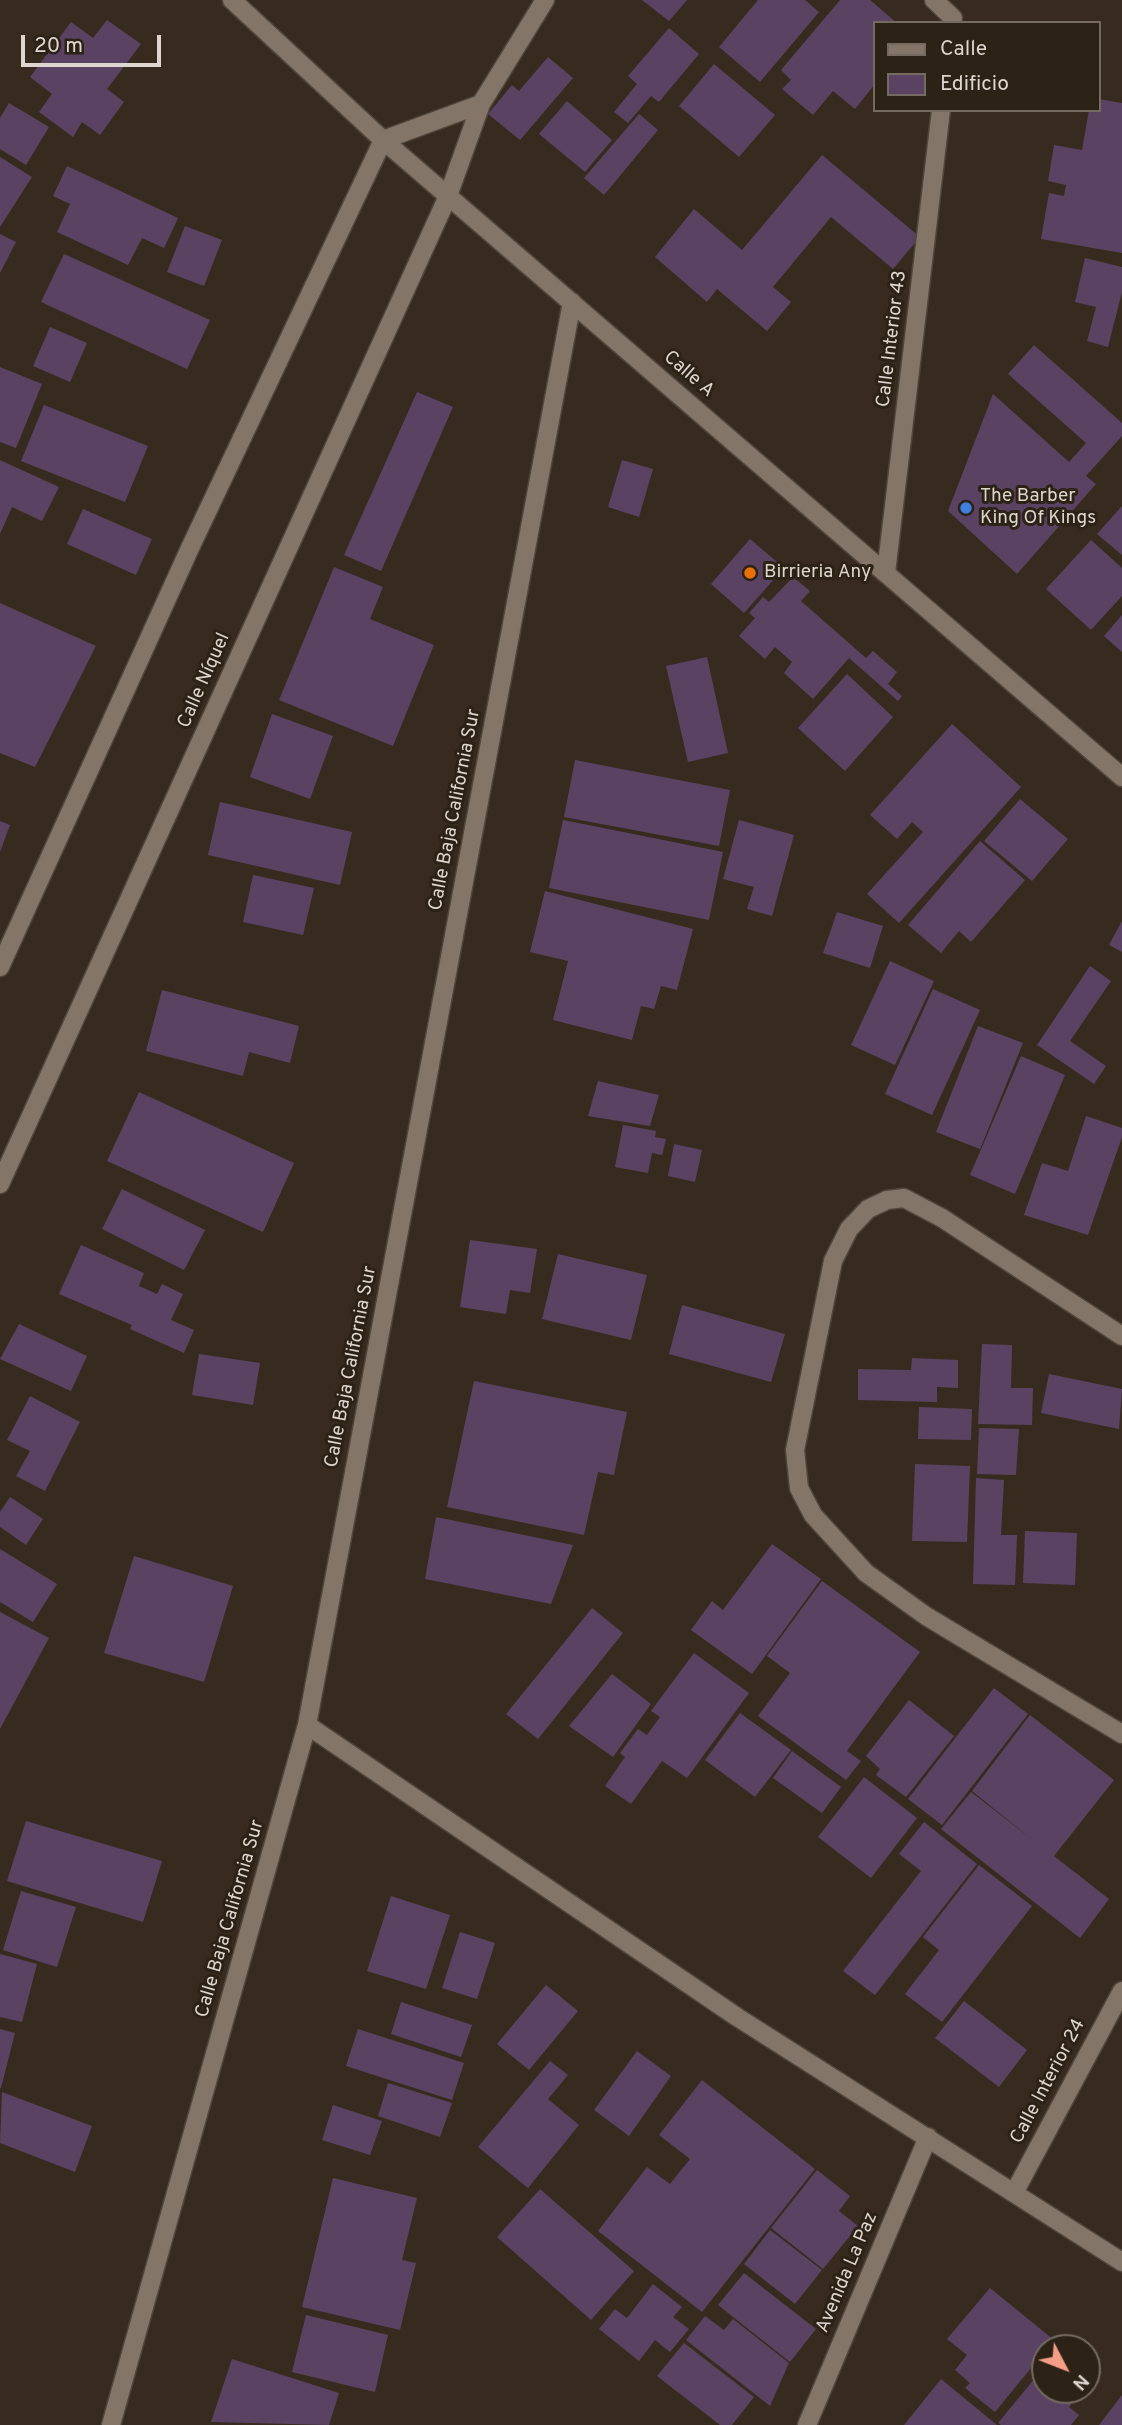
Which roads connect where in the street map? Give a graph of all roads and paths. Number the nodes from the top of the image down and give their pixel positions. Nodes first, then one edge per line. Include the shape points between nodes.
1 (232, 0) edge
2 (545, 0) edge
3 (934, 0) edge
4 (953, 13) edge
5 (481, 104) junction
6 (942, 112) edge
7 (383, 140) junction
8 (448, 196) junction
9 (572, 302) junction
10 (886, 573) junction
11 (1122, 777) edge
12 (0, 967) edge
13 (0, 1184) edge
14 (1122, 1336) edge
15 (307, 1725) junction
16 (1122, 1734) edge
17 (1122, 1991) edge
18 (928, 2137) junction
19 (1014, 2193) junction
20 (1122, 2262) edge
21 (111, 2425) edge
22 (807, 2425) edge

1 - 7 street, Calle A
2 - 5 street, Calle Níquel
3 - 4 street
5 - 7 street
5 - 8 street, Calle Níquel
6 - 10 street, Calle Interior 43
7 - 8 street, Calle A
7 - 12 street via 190,548
8 - 9 street, Calle A
8 - 13 street, Calle Níquel
9 - 10 street, Calle A
9 - 15 street, Calle Baja California Sur
10 - 11 street, Calle A
14 - 16 street via 942,1218 904,1198 887,1200 869,1209 849,1229 833,1261 795,1450 799,1488 813,1515 866,1573 926,1616
15 - 18 street via 737,2017
15 - 21 street, Calle Baja California Sur
17 - 19 street, Calle Interior 24
18 - 19 street
18 - 22 street, Avenida La Paz
19 - 20 street

